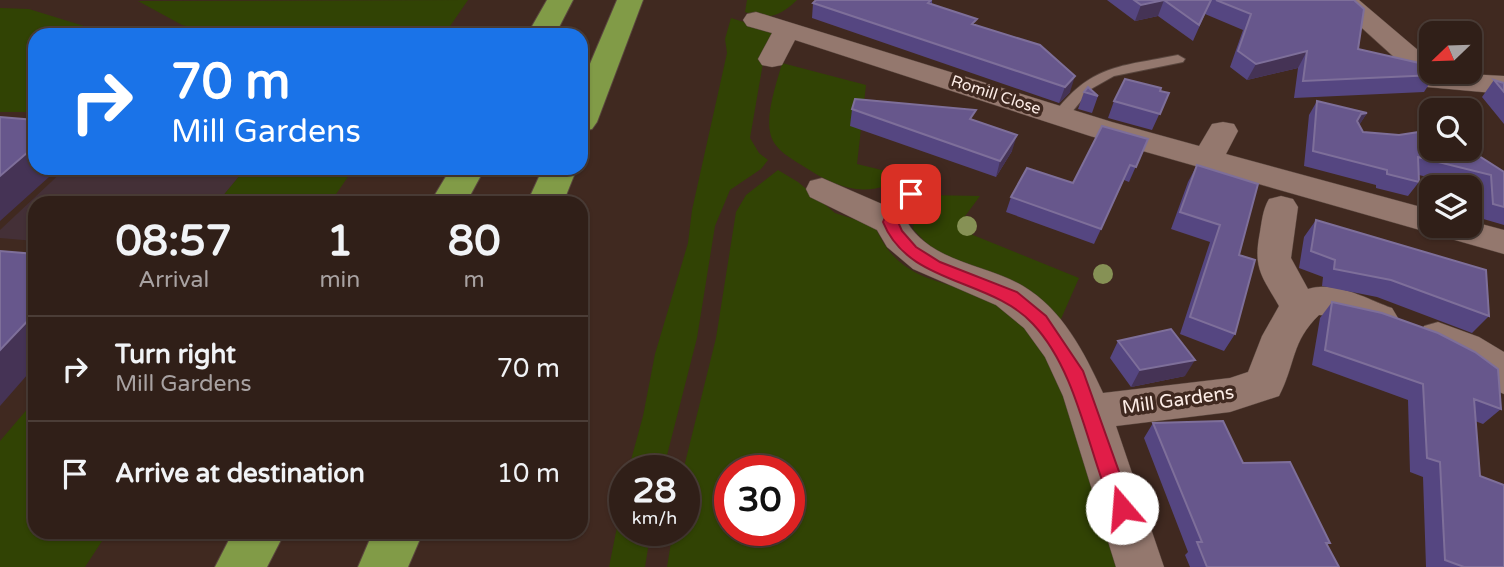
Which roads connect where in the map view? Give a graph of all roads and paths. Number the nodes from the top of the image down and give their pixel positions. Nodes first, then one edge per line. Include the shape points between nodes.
1 (560, 0) edge
2 (630, 0) edge
3 (1344, 0) edge
4 (756, 20) dead end
5 (545, 28) edge
6 (786, 29) junction
7 (772, 59) dead end
8 (1178, 59) dead end
9 (1419, 65) edge
10 (1482, 84) edge
11 (1504, 85) edge
12 (588, 105) edge
13 (1060, 116) junction
14 (1223, 131) dead end
15 (1207, 159) junction
16 (464, 175) edge
17 (557, 175) edge
18 (822, 189) dead end
19 (452, 196) edge
20 (548, 196) edge
21 (1281, 207) dead end
22 (1419, 218) edge
23 (1482, 236) edge
24 (1504, 242) edge
25 (1301, 309) junction
26 (1504, 378) edge
27 (1090, 412) junction
28 (256, 539) edge
29 (395, 539) edge
30 (240, 567) edge
31 (383, 567) edge
32 (1140, 567) edge

1 - 5 highway
2 - 12 highway
3 - 9 street
4 - 6 street, Romill Close
6 - 7 street
6 - 13 street, Romill Close
8 - 13 lane via 1108,73 1086,86
10 - 11 street
13 - 15 street, Romill Close
14 - 15 street
15 - 22 street, Romill Close
16 - 19 highway
17 - 20 highway
18 - 27 street via 901,208 895,233 911,251 934,266 1011,296 1040,320 1074,371
21 - 25 street via 1273,258
23 - 24 street
25 - 26 street via 1314,301 1335,303 1459,344 1491,362
25 - 27 street, Mill Gardens via 1280,335 1265,384 1230,396
27 - 32 street
28 - 30 highway
29 - 31 highway

